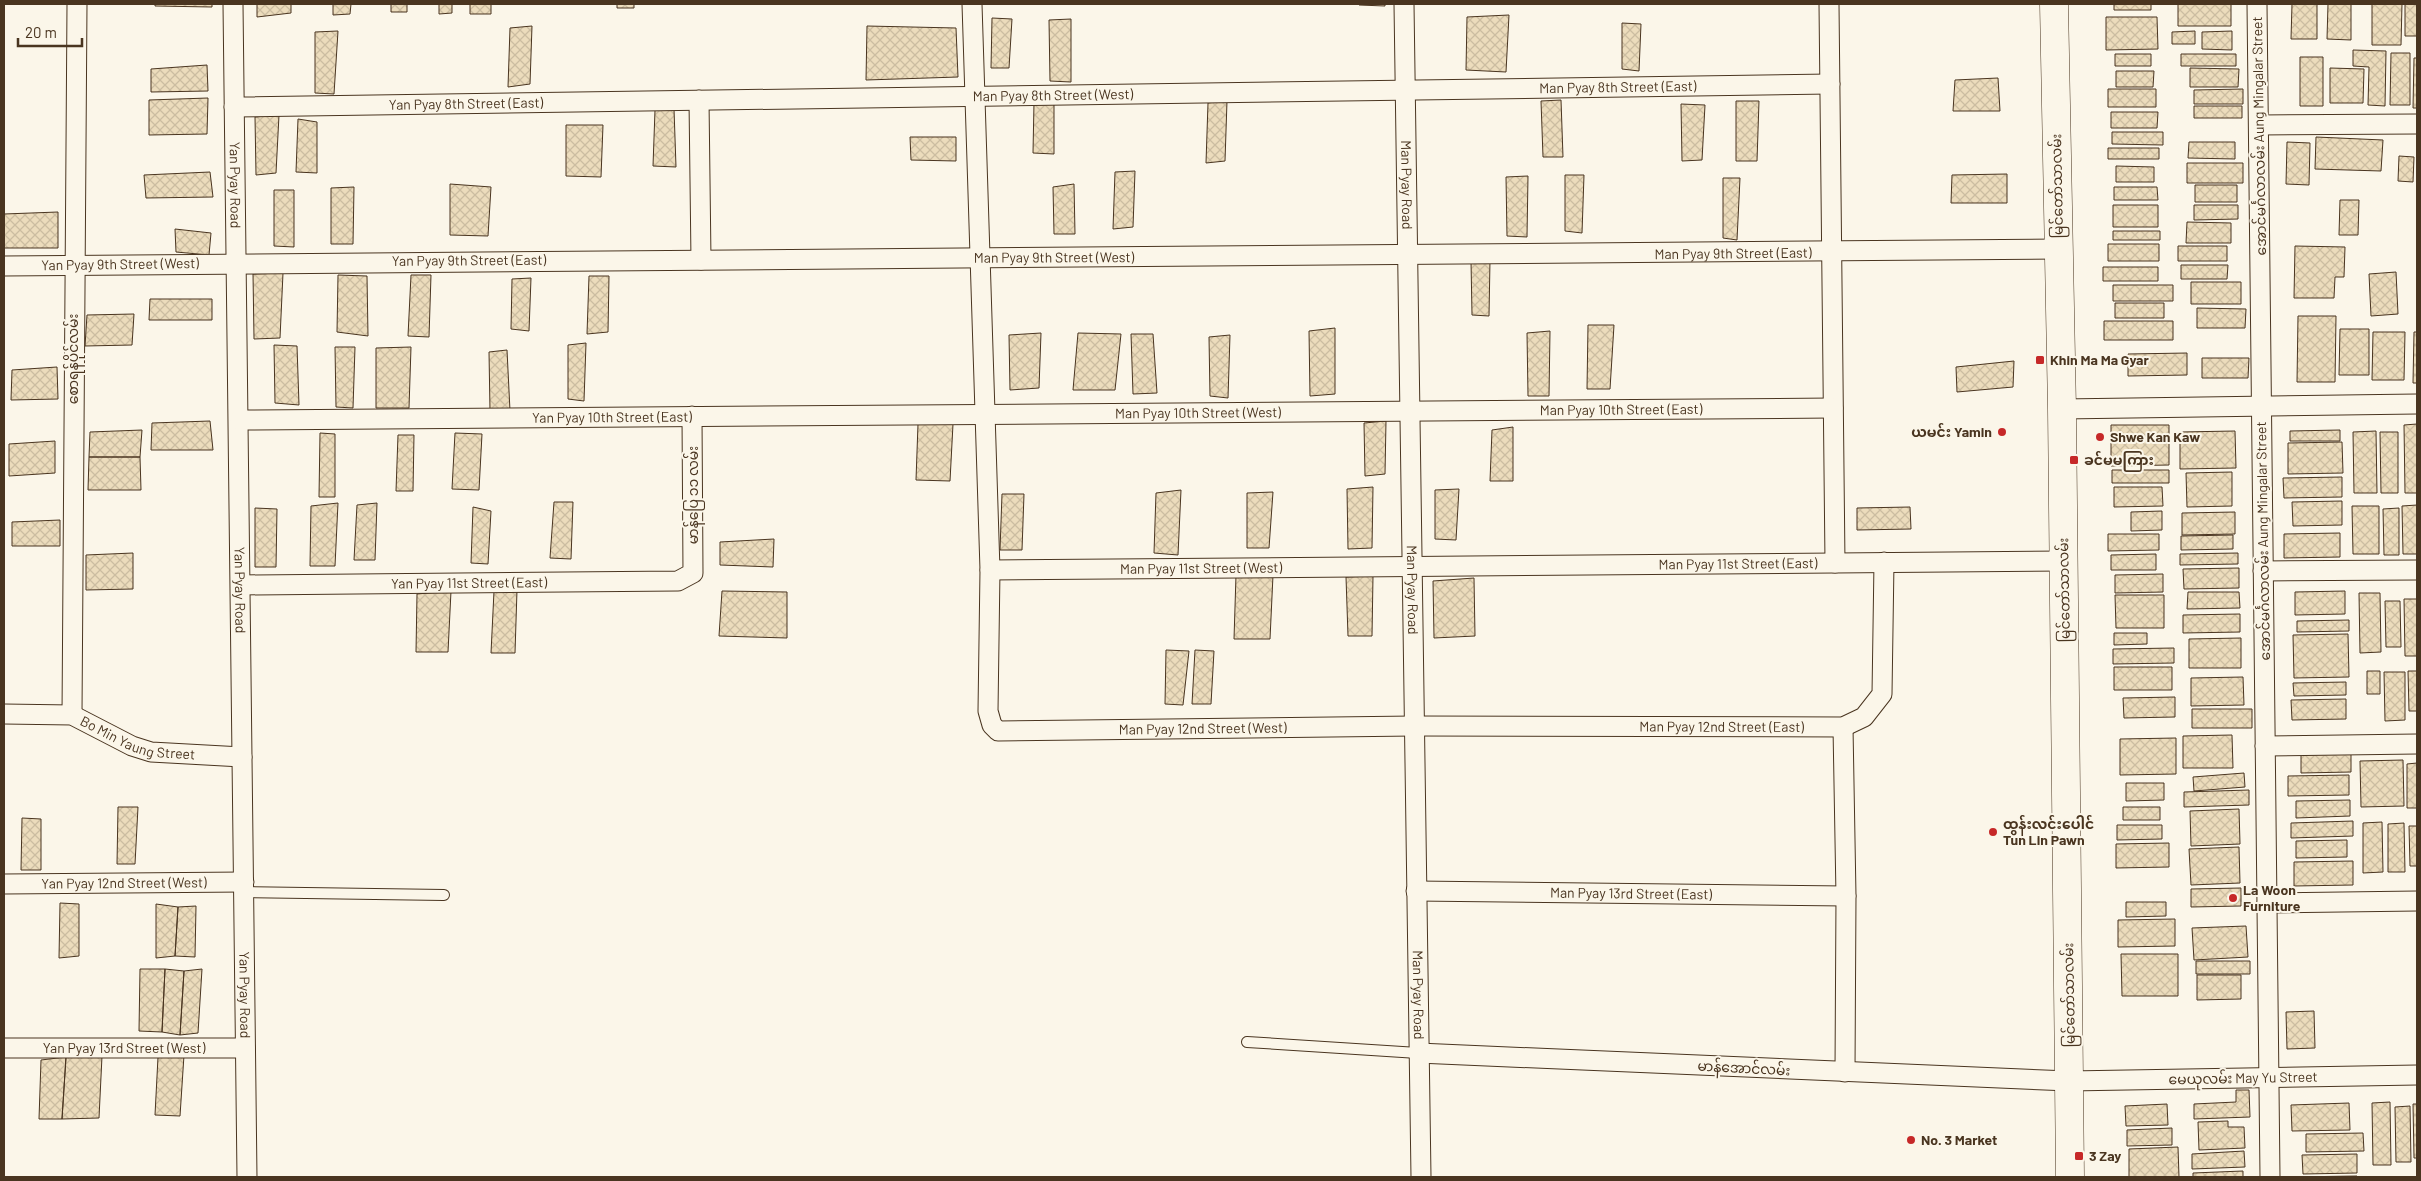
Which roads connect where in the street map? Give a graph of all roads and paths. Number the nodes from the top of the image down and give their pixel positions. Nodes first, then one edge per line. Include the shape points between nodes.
1 (77, 4) edge
2 (234, 4) edge
3 (972, 4) edge
4 (1404, 4) edge
5 (1829, 4) edge
6 (2054, 4) edge
7 (2257, 4) edge
8 (1830, 84) junction
9 (1405, 90) junction
10 (975, 96) junction
11 (699, 100) junction
12 (234, 107) junction
13 (2417, 124) edge
14 (2259, 125) junction
15 (2058, 249) junction
16 (1832, 253) junction
17 (1407, 254) junction
18 (980, 258) junction
19 (701, 260) junction
20 (237, 264) junction
21 (74, 265) junction
22 (4, 266) edge
23 (2417, 404) edge
24 (2262, 406) junction
25 (1833, 408) junction
26 (2062, 409) junction
27 (1410, 411) junction
28 (984, 414) junction
29 (692, 416) junction
30 (240, 420) junction
31 (2064, 560) junction
32 (1884, 562) junction
33 (1835, 563) junction
34 (1412, 566) junction
35 (990, 570) junction
36 (2417, 570) edge
37 (2263, 571) junction
38 (693, 573) joint
39 (241, 585) junction
40 (4, 714) edge
41 (72, 715) junction
42 (1414, 726) junction
43 (1843, 727) junction
44 (2417, 744) edge
45 (2265, 746) junction
46 (242, 757) junction
47 (4, 884) edge
48 (244, 887) junction
49 (1416, 891) junction
50 (444, 895) dead end
51 (1846, 896) junction
52 (2417, 901) edge
53 (2267, 903) junction
54 (1247, 1042) dead end
55 (4, 1048) edge
56 (246, 1048) junction
57 (1418, 1053) junction
58 (1845, 1072) junction
59 (2417, 1075) edge
60 (2269, 1078) junction
61 (2069, 1081) junction
62 (247, 1177) edge
63 (1420, 1177) edge
64 (2070, 1177) edge
65 (2270, 1177) edge

1 - 21 street, စောရန်ပိုင်လမ်း
2 - 12 street, Yan Pyay Road
3 - 10 street
4 - 9 street, Man Pyay Road
5 - 8 street
6 - 15 main road, မြင်တော်သာလမ်း
7 - 14 street, အောင်မင်္ဂလာလမ်း Aung Mingalar Street
8 - 9 street, Man Pyay 8th Street (East)
8 - 16 street
9 - 10 street, Man Pyay 8th Street (West)
9 - 17 street, Man Pyay Road
10 - 11 street, Man Pyay 8th Street (West)
10 - 18 street
11 - 12 street, Yan Pyay 8th Street (East)
11 - 19 street
12 - 20 street, Yan Pyay Road
13 - 14 street
14 - 24 street, အောင်မင်္ဂလာလမ်း Aung Mingalar Street
15 - 16 street, Man Pyay 9th Street (East)
15 - 26 main road, မြင်တော်သာလမ်း
16 - 17 street, Man Pyay 9th Street (East)
16 - 25 street
17 - 18 street, Man Pyay 9th Street (West)
17 - 27 street, Man Pyay Road
18 - 19 street, Man Pyay 9th Street (West)
18 - 28 street
19 - 20 street, Yan Pyay 9th Street (East)
20 - 21 street, Yan Pyay 9th Street (West)
20 - 30 street, Yan Pyay Road
21 - 22 street, Yan Pyay 9th Street (West)
21 - 41 street, စောရန်ပိုင်လမ်း
23 - 24 street
24 - 26 street
24 - 37 street, အောင်မင်္ဂလာလမ်း Aung Mingalar Street
25 - 27 street, Man Pyay 10th Street (East)
25 - 33 street
26 - 31 main road, မြင်တော်သာလမ်း
27 - 28 street, Man Pyay 10th Street (West)
27 - 34 street, Man Pyay Road
28 - 29 street, Yan Pyay 10th Street (East)
28 - 35 street
29 - 30 street, Yan Pyay 10th Street (East)
29 - 38 street, မာန်ပြေ ၁၁ လမ်း
30 - 39 street, Yan Pyay Road
31 - 32 street, Man Pyay 11st Street (East)
31 - 61 main road, မြင်တော်သာလမ်း
32 - 33 street, Man Pyay 11st Street (East)
32 - 43 street, Man Pyay 12nd Street (East) via 1882,694 1864,717
33 - 34 street, Man Pyay 11st Street (East)
34 - 35 street, Man Pyay 11st Street (West)
34 - 42 street, Man Pyay Road
35 - 42 street, Man Pyay 12nd Street (West) via 988,711 992,725 998,731
36 - 37 street
37 - 45 street, အောင်မင်္ဂလာလမ်း Aung Mingalar Street
38 - 39 street, Yan Pyay 11st Street (East) via 678,581
39 - 46 street, Yan Pyay Road
40 - 41 street, Bo Min Yaung Street
41 - 46 street, Bo Min Yaung Street via 132,746 151,752
42 - 43 street, Man Pyay 12nd Street (East)
42 - 49 street, Man Pyay Road
43 - 51 street
44 - 45 street
45 - 53 street, အောင်မင်္ဂလာလမ်း Aung Mingalar Street
46 - 48 street, Yan Pyay Road
47 - 48 street, Yan Pyay 12nd Street (West)
48 - 50 lane
48 - 56 street, Yan Pyay Road
49 - 51 street, Man Pyay 13rd Street (East)
49 - 57 street, Man Pyay Road
51 - 58 street
52 - 53 street
53 - 60 street, အောင်မင်္ဂလာလမ်း Aung Mingalar Street
54 - 57 lane
55 - 56 street, Yan Pyay 13rd Street (West)
56 - 62 street, Yan Pyay Road
57 - 58 street, မာန်အောင်လမ်း
57 - 63 street, Man Pyay Road
58 - 61 street, မာန်အောင်လမ်း
59 - 60 street, မေယုလမ်း May Yu Street
60 - 61 street, မေယုလမ်း May Yu Street
60 - 65 street, အောင်မင်္ဂလာလမ်း Aung Mingalar Street
61 - 64 main road, မြင်တော်သာလမ်း

